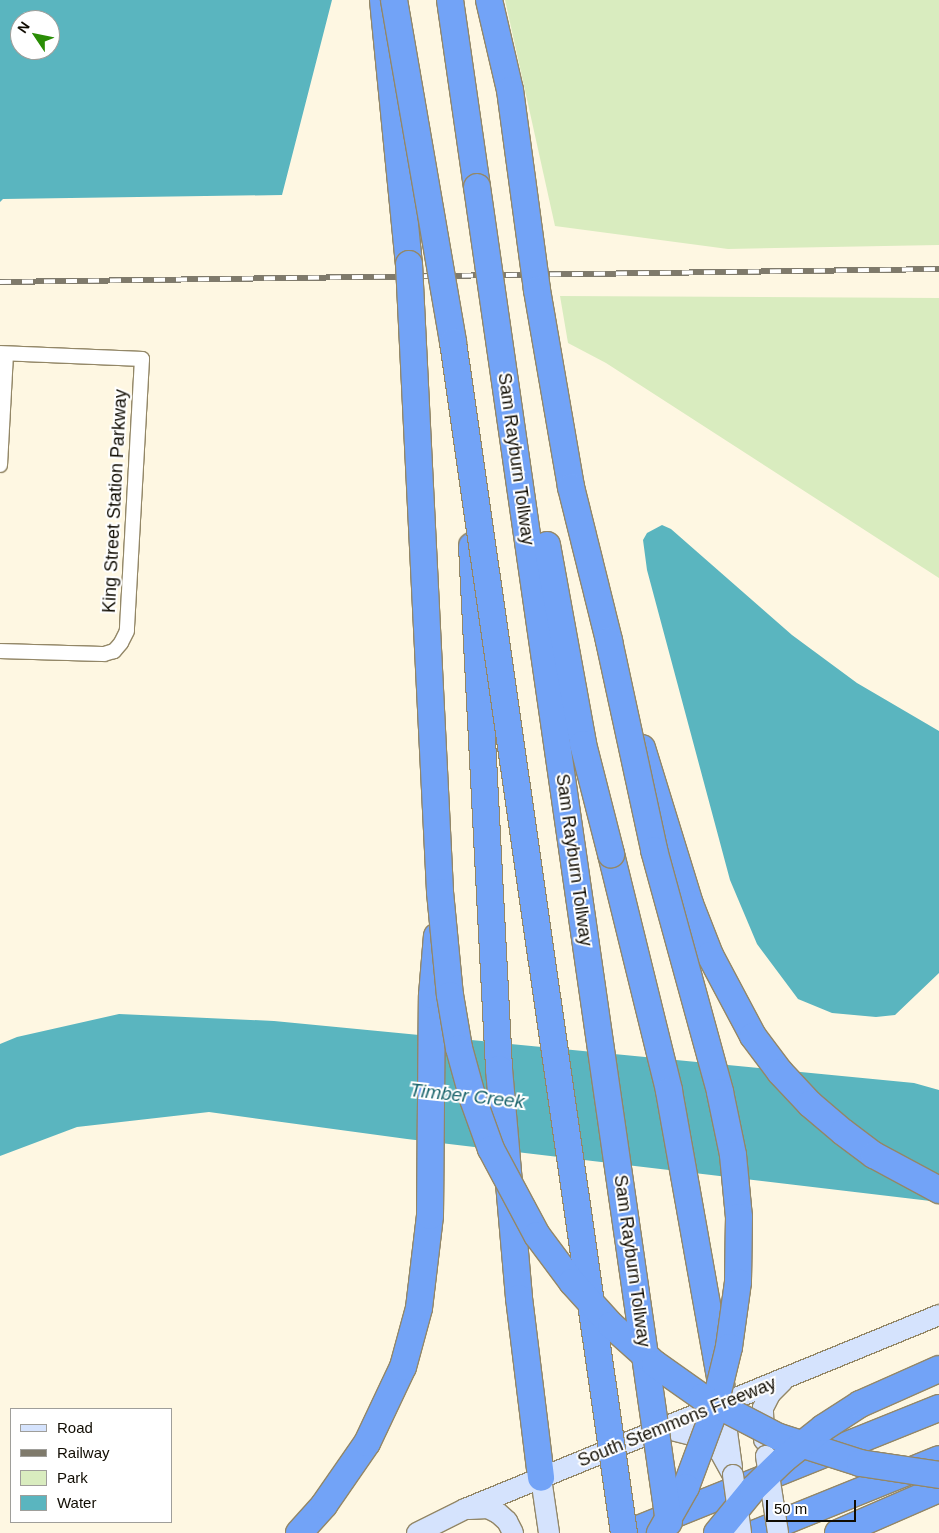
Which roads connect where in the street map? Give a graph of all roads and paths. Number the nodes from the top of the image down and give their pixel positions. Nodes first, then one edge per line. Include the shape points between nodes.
1 (383, 0) edge
2 (394, 0) edge
3 (450, 0) edge
4 (489, 0) edge
5 (476, 186) junction
6 (3, 353) edge
7 (465, 426) junction
8 (0, 466) edge
9 (609, 641) junction
10 (0, 650) edge
11 (440, 892) junction
12 (939, 1190) edge
13 (939, 1315) edge
14 (939, 1369) edge
15 (786, 1378) junction
16 (723, 1403) junction
17 (939, 1408) edge
18 (664, 1428) junction
19 (939, 1459) edge
20 (733, 1475) junction
21 (939, 1476) edge
22 (541, 1478) junction
23 (939, 1489) edge
24 (465, 1509) junction
25 (299, 1533) edge
26 (417, 1533) edge
27 (513, 1533) edge
28 (549, 1533) edge
29 (624, 1533) edge
30 (628, 1533) edge
31 (660, 1533) edge
32 (670, 1533) edge
33 (717, 1533) edge
34 (741, 1533) edge
35 (756, 1533) edge
36 (778, 1533) edge
37 (838, 1533) edge

1 - 11 highway, bridge via 409,264
2 - 7 highway, bridge via 452,332
3 - 5 highway, Sam Rayburn Tollway
4 - 9 highway, bridge via 510,90 537,290 571,487
5 - 16 highway, bridge via 494,211 552,576 583,744 669,1090
5 - 32 highway, Sam Rayburn Tollway, bridge
6 - 8 street
6 - 10 street, King Street Station Parkway via 142,359 127,631 114,651 104,654
7 - 22 highway, bridge via 499,1069 519,1298
7 - 29 highway, bridge
9 - 12 highway, bridge via 690,904 710,954 753,1036 810,1104 843,1132 874,1155
9 - 31 highway, bridge via 654,850 720,1092 733,1155 739,1217 738,1282 729,1347 712,1417 686,1486
11 - 21 highway, bridge via 450,995 459,1048 473,1098 491,1149 512,1190 537,1235 572,1282 611,1325 656,1364 702,1397 750,1424 803,1446 860,1463
11 - 25 highway, bridge via 432,996 430,1216 419,1308 402,1367 367,1443 324,1505
13 - 15 main road, South Stemmons Freeway
14 - 33 highway, bridge via 860,1404 823,1428 753,1489
15 - 16 main road, South Stemmons Freeway
15 - 36 main road, bridge via 770,1394 763,1408 766,1456
16 - 18 main road, South Stemmons Freeway
16 - 20 main road
17 - 30 highway
18 - 20 main road via 711,1443
18 - 22 main road, South Stemmons Freeway
19 - 35 highway
20 - 34 main road, bridge
22 - 24 main road, South Stemmons Freeway
22 - 28 main road
23 - 37 highway
24 - 26 main road, South Stemmons Freeway
24 - 27 main road via 488,1508 498,1513

